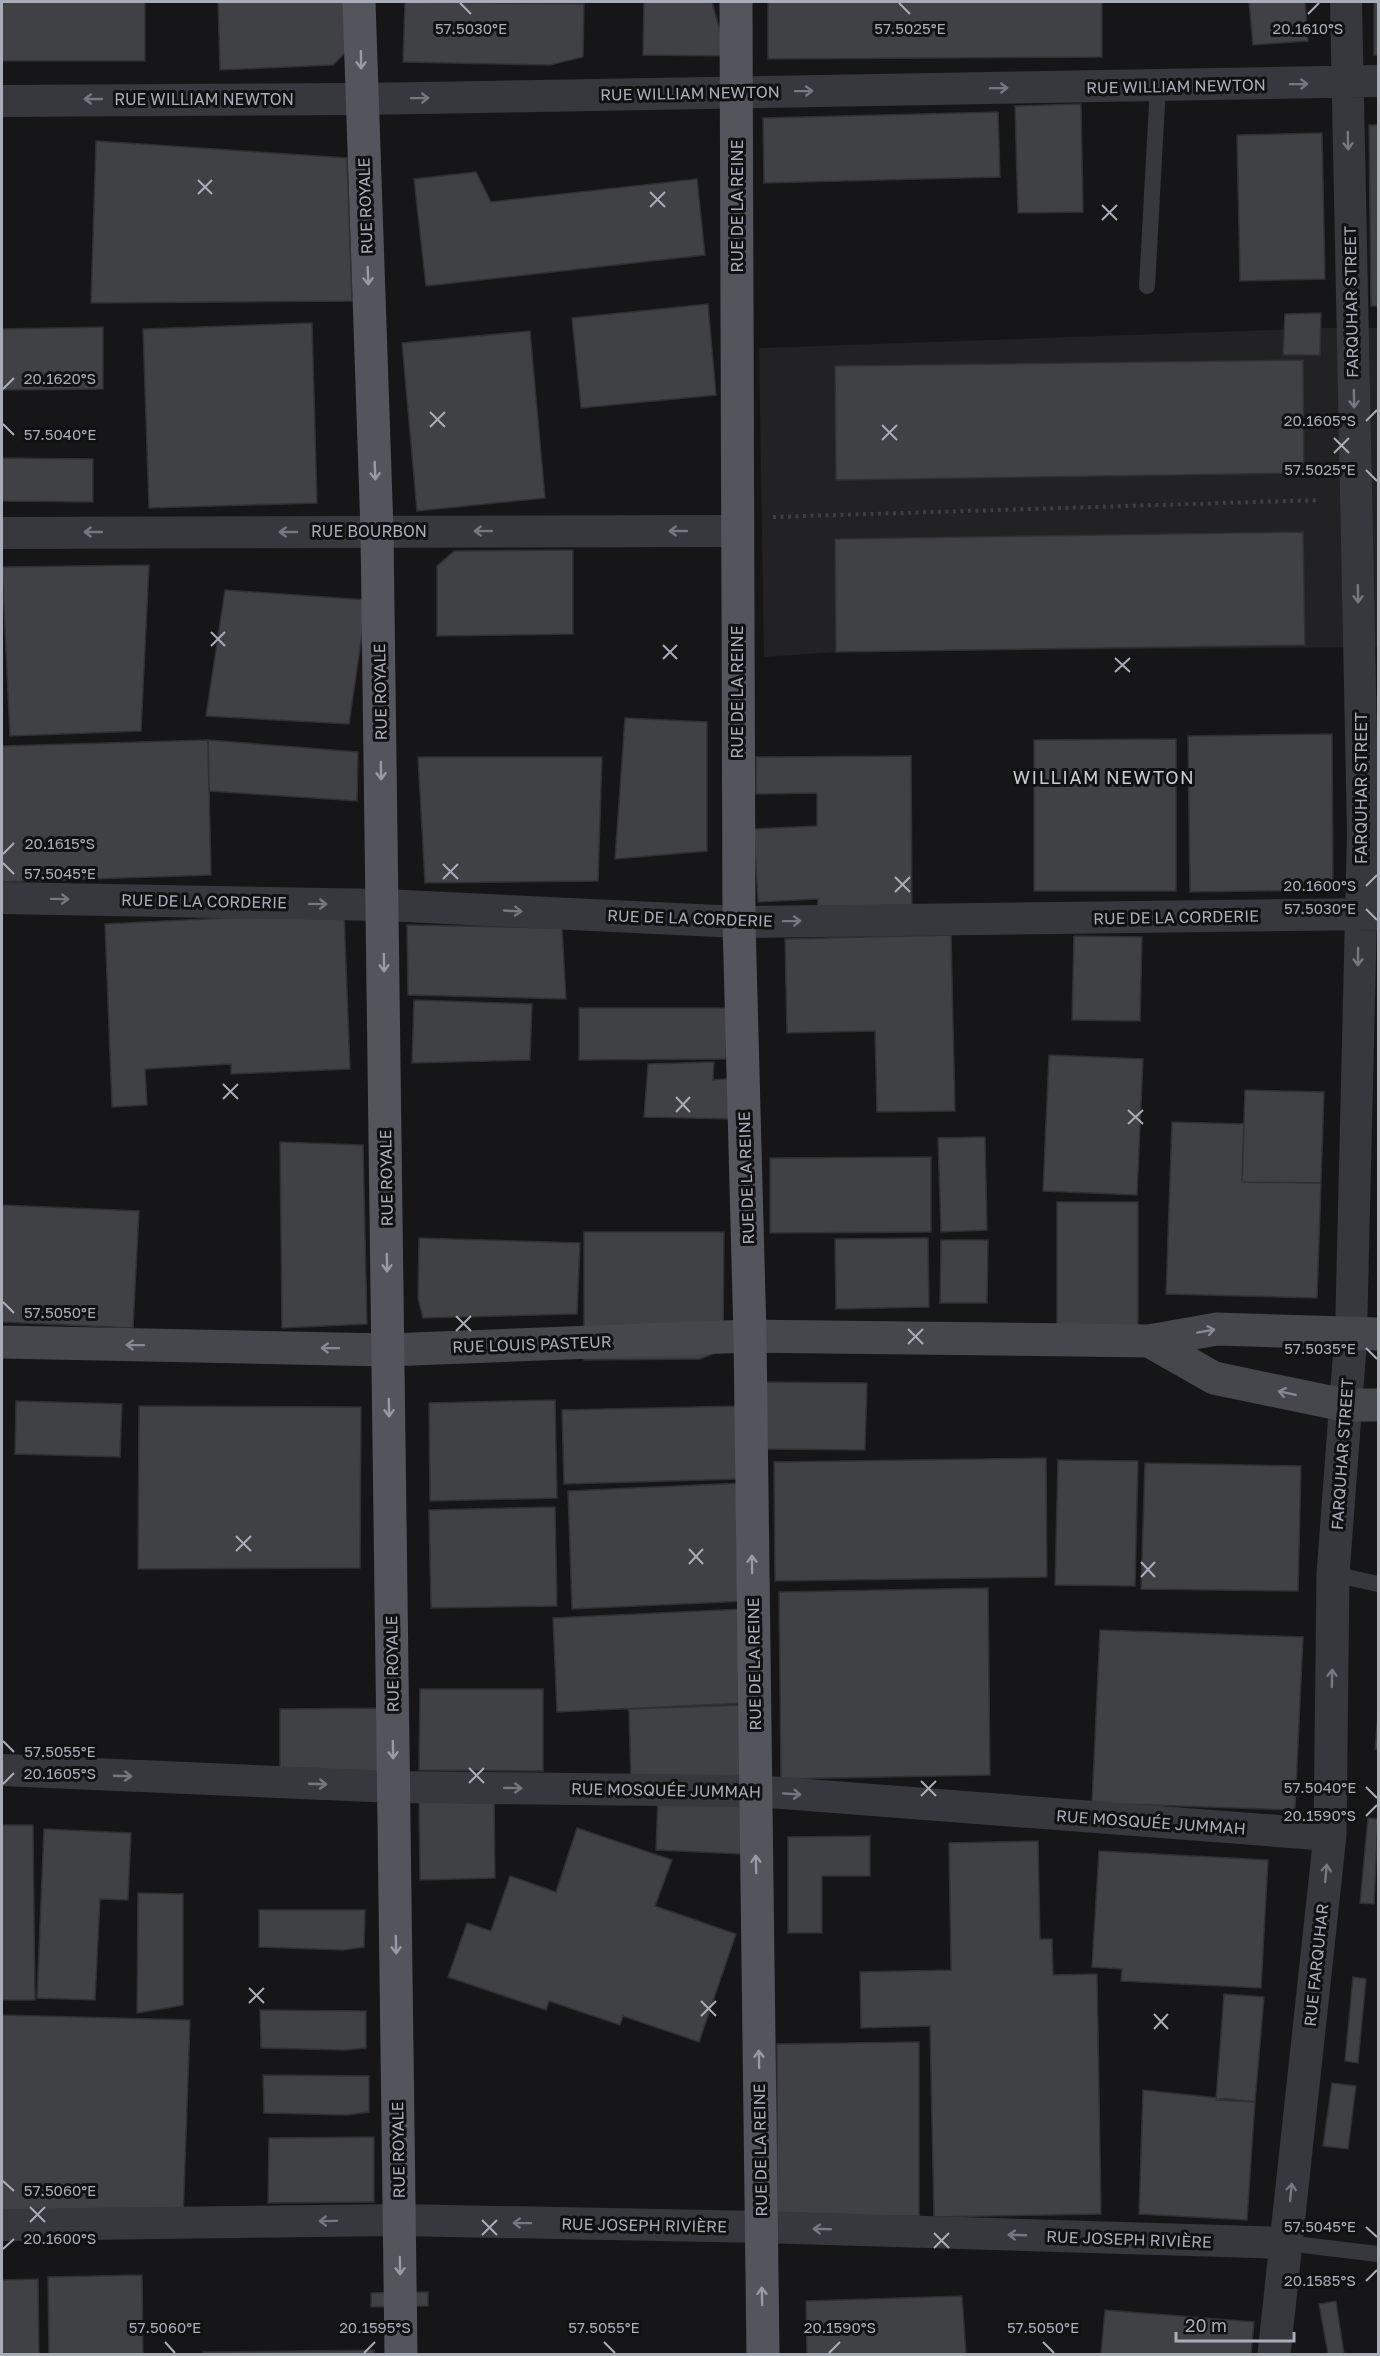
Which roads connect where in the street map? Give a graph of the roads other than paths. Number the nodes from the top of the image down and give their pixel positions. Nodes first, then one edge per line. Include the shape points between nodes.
1 (359, 2) edge
2 (736, 2) edge
3 (1346, 2) edge
4 (1378, 81) edge
5 (1346, 83) junction
6 (1158, 86) junction
7 (737, 92) junction
8 (362, 99) junction
9 (2, 100) edge
10 (1146, 286) dead end
11 (736, 524) junction
12 (377, 531) junction
13 (2, 533) edge
14 (2, 898) edge
15 (383, 905) junction
16 (1369, 914) edge
17 (739, 922) junction
18 (1365, 1334) edge
19 (750, 1336) junction
20 (1149, 1341) junction
21 (2, 1342) edge
22 (388, 1350) junction
23 (1344, 1405) junction
24 (1378, 1405) edge
25 (1333, 1574) junction
26 (1378, 1584) edge
27 (2, 1770) edge
28 (394, 1787) junction
29 (755, 1791) junction
30 (1330, 1835) junction
31 (399, 2220) junction
32 (2, 2225) edge
33 (761, 2228) junction
34 (1286, 2243) junction
35 (1378, 2254) edge
36 (401, 2355) edge
37 (763, 2355) edge
38 (1274, 2355) edge

1 -> 8 main road, RUE ROYALE
2 - 7 main road, RUE DE LA REINE
3 - 5 street, FARQUHAR STREET
4 - 5 street, RUE WILLIAM NEWTON
6 -> 5 street, RUE WILLIAM NEWTON
5 -> 16 street, FARQUHAR STREET via 1363,833
7 -> 6 street, RUE WILLIAM NEWTON
6 - 10 lane
8 -> 7 street, RUE WILLIAM NEWTON
7 - 11 main road, RUE DE LA REINE
8 -> 9 street, RUE WILLIAM NEWTON
8 -> 12 main road, RUE ROYALE
11 -> 12 street, RUE BOURBON
11 - 17 main road, RUE DE LA REINE
12 -> 13 street, RUE BOURBON
12 -> 15 main road, RUE ROYALE
14 -> 15 street, RUE DE LA CORDERIE
15 -> 17 street, RUE DE LA CORDERIE
15 -> 22 main road, RUE ROYALE
17 -> 16 street, RUE DE LA CORDERIE
16 -> 18 street, FARQUHAR STREET
17 - 19 main road, RUE DE LA REINE
20 -> 18 main road, RUE LOUIS PASTEUR via 1217,1329
18 - 23 street, FARQUHAR STREET
19 - 20 main road, RUE LOUIS PASTEUR
19 - 22 main road, RUE LOUIS PASTEUR
29 -> 19 main road, RUE DE LA REINE
23 -> 20 main road via 1214,1378
22 -> 21 main road, RUE LOUIS PASTEUR
22 -> 28 main road, RUE ROYALE
23 - 24 main road
23 - 25 street, FARQUHAR STREET
25 - 26 lane
30 -> 25 street, RUE FARQUHAR
27 -> 28 street, RUE MOSQUÉE JUMMAH
28 -> 29 street, RUE MOSQUÉE JUMMAH
28 -> 31 main road, RUE ROYALE
29 -> 30 street, RUE MOSQUÉE JUMMAH
33 -> 29 main road, RUE DE LA REINE
34 -> 30 street, RUE FARQUHAR
31 -> 32 street, RUE JOSEPH RIVIÈRE
33 -> 31 street, RUE JOSEPH RIVIÈRE
31 -> 36 main road, RUE ROYALE
34 -> 33 street, RUE JOSEPH RIVIÈRE
37 -> 33 main road, RUE DE LA REINE
34 - 35 lane
34 - 38 street, RUE FARQUHAR

